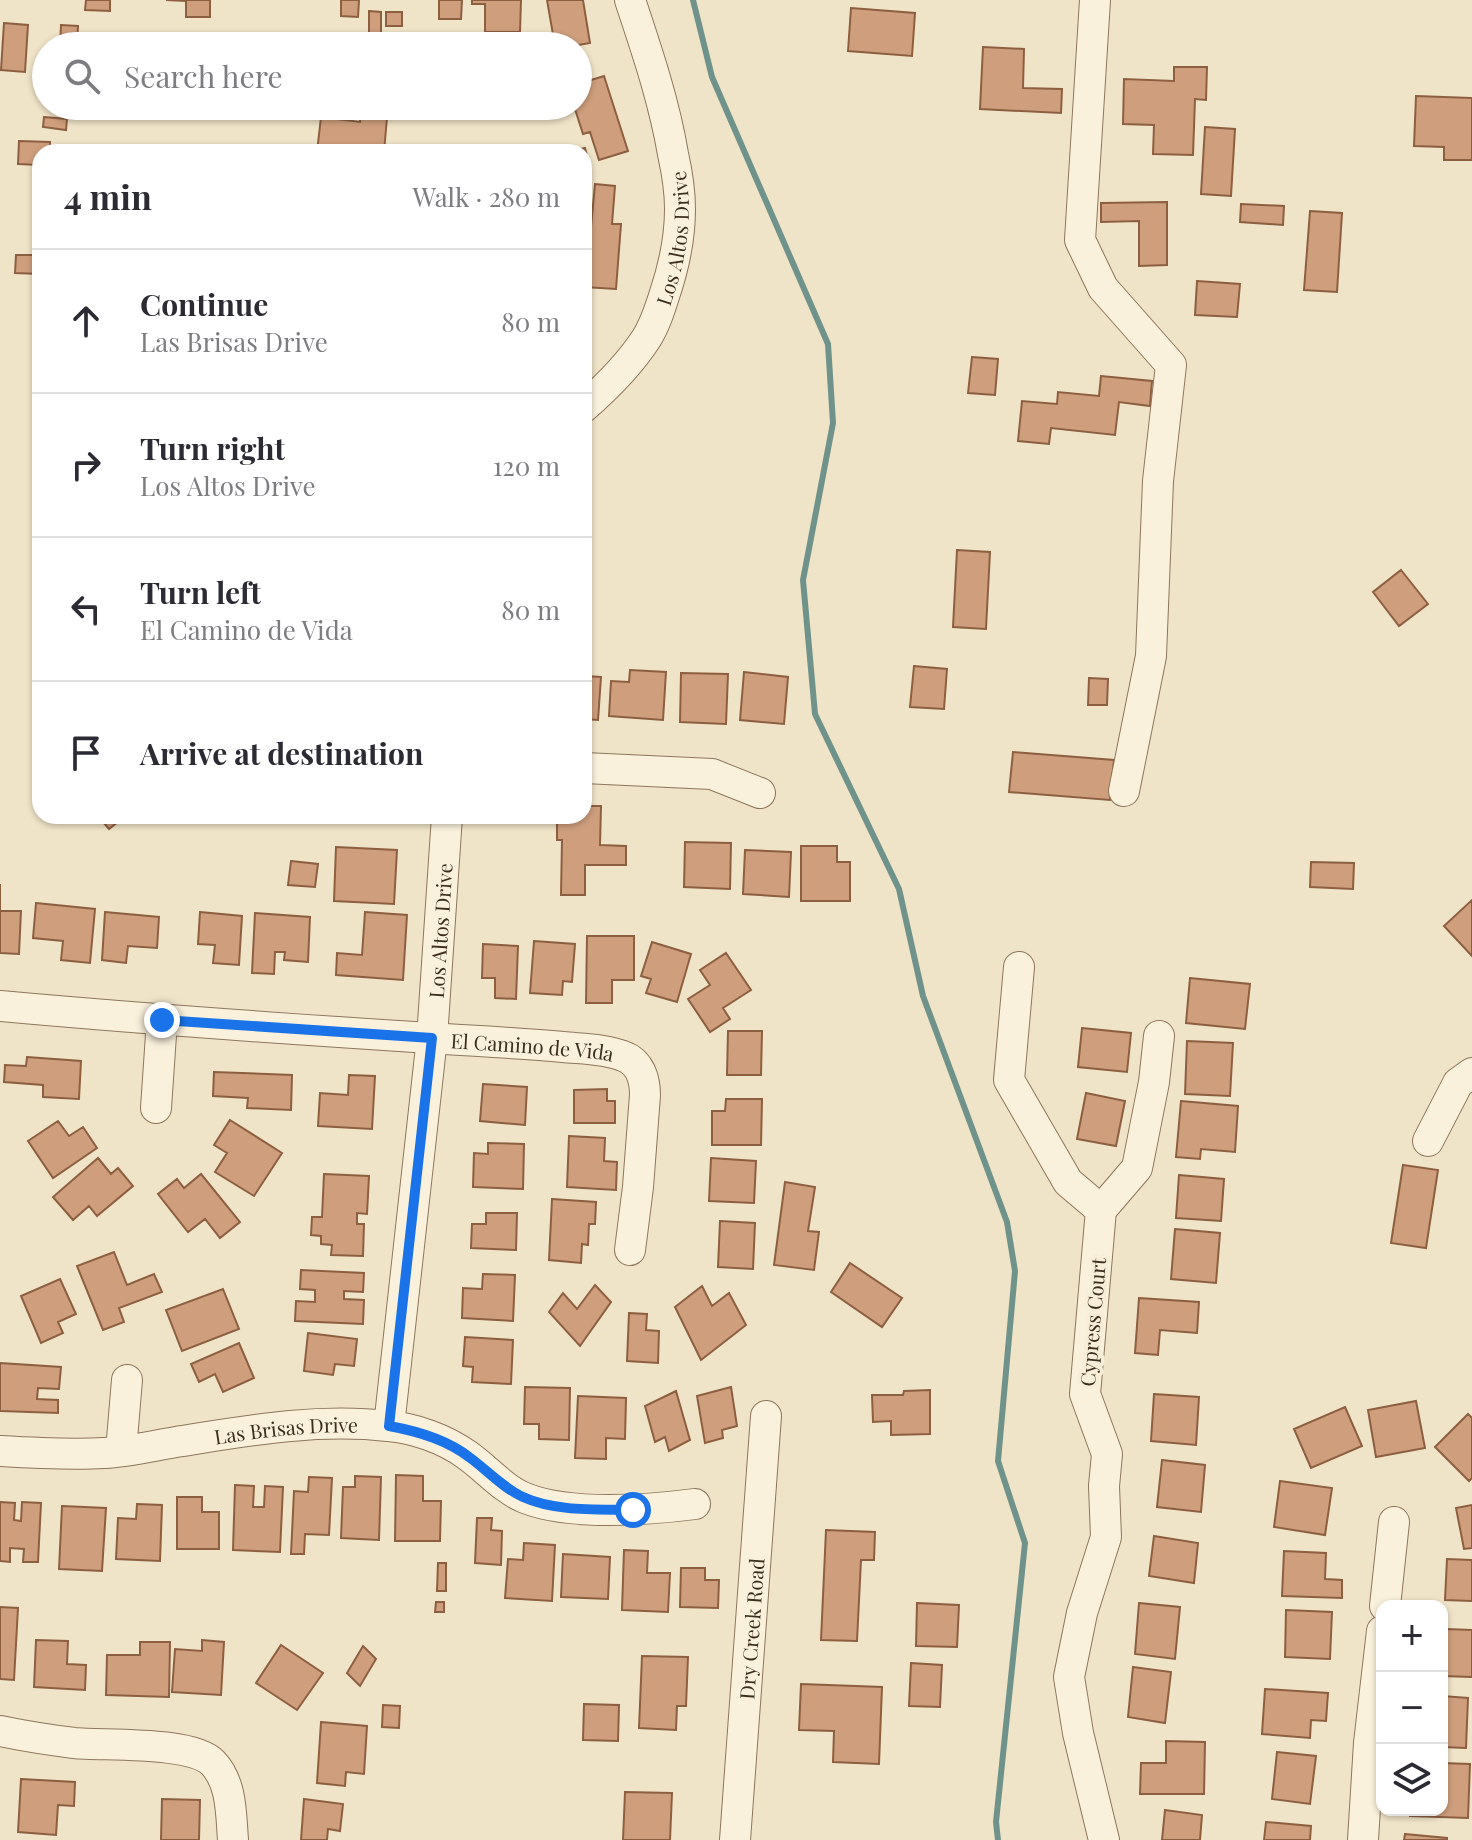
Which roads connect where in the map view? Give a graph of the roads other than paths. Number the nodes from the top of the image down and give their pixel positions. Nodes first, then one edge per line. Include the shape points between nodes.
1 (630, 0) edge
2 (1095, 0) edge
3 (592, 400) edge
4 (592, 768) edge
5 (1124, 791) dead end
6 (760, 793) dead end
7 (446, 824) edge
8 (1019, 967) dead end
9 (0, 1006) edge
10 (162, 1020) junction
11 (1159, 1036) dead end
12 (432, 1038) junction
13 (1465, 1078) edge
14 (156, 1108) dead end
15 (1428, 1141) dead end
16 (1101, 1210) junction
17 (630, 1250) dead end
18 (127, 1380) dead end
19 (766, 1416) dead end
20 (389, 1426) junction
21 (0, 1451) edge
22 (121, 1451) junction
23 (695, 1504) dead end
24 (1394, 1522) dead end
25 (1386, 1600) edge
26 (1377, 1672) edge
27 (0, 1731) edge
28 (233, 1840) edge
29 (735, 1840) edge
30 (1104, 1840) edge
31 (1363, 1840) edge

1 - 3 street, Los Altos Drive via 669,132 680,208 678,240 647,337
2 - 5 street via 1080,240 1103,288 1171,365 1158,481 1151,656
4 - 6 street via 712,774
7 - 12 street, Los Altos Drive
8 - 16 street via 1009,1080 1068,1182
9 - 10 street, El Camino de Vida
10 - 12 street, El Camino de Vida
10 - 14 street
11 - 16 street via 1137,1168
12 - 17 street, El Camino de Vida via 608,1051 635,1062 645,1095
12 - 20 street, Los Altos Drive
13 - 15 street
16 - 30 street, Cypress Court via 1085,1394 1107,1454 1106,1537 1069,1677
18 - 22 street
19 - 29 street, Dry Creek Road
20 - 22 street, Las Brisas Drive via 273,1426
20 - 23 street, Las Brisas Drive via 443,1441 507,1488 547,1505 633,1510
21 - 22 street, Las Brisas Drive
24 - 25 street
26 - 31 street
27 - 28 street via 73,1743 191,1751 207,1758 224,1776

